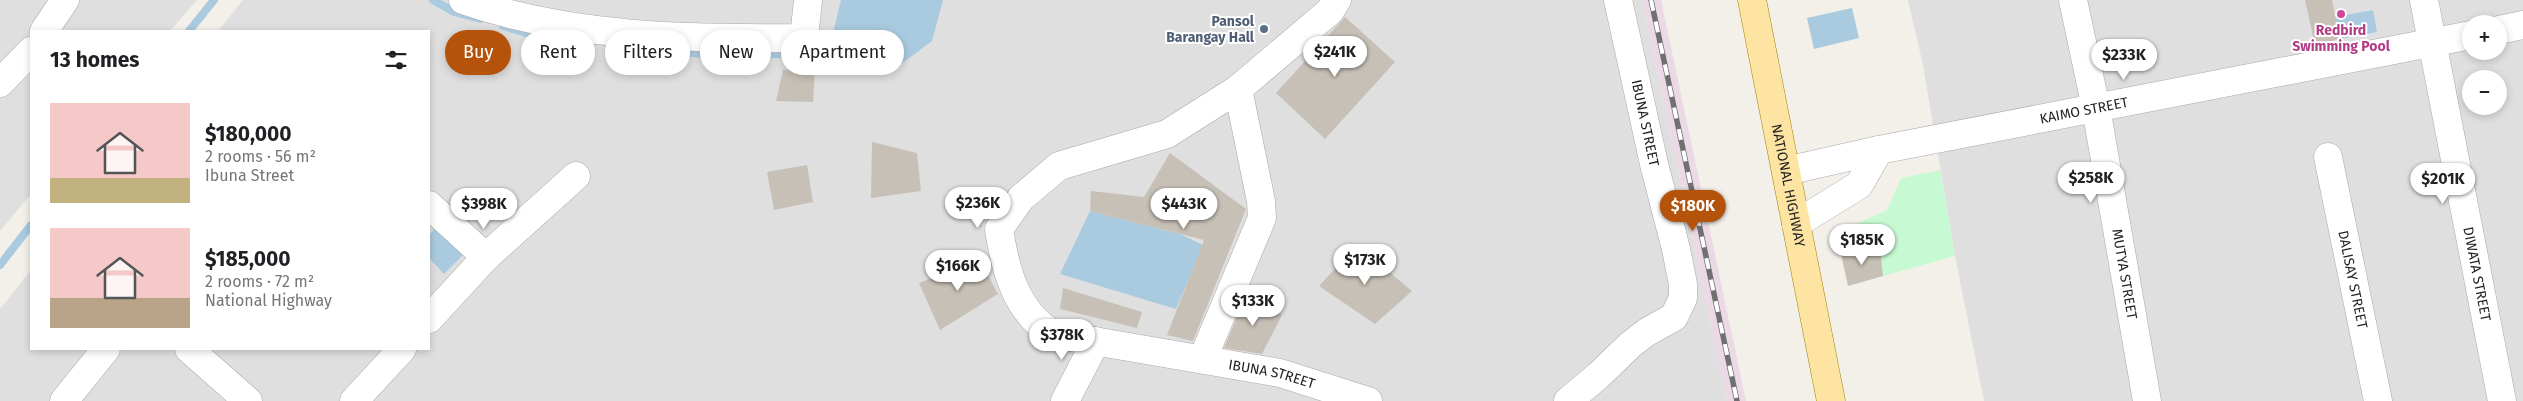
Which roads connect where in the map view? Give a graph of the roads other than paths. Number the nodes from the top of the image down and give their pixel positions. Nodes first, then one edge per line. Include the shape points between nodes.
1 (65, 0) edge
2 (463, 0) edge
3 (808, 0) edge
4 (1337, 0) edge
5 (1618, 0) edge
6 (1752, 0) edge
7 (2073, 0) edge
8 (2424, 0) edge
9 (2523, 25) edge
10 (2507, 28) edge
11 (45, 30) edge
12 (2462, 37) edge
13 (2433, 42) junction
14 (30, 52) edge
15 (0, 83) edge
16 (1238, 89) junction
17 (2096, 108) junction
18 (1879, 150) junction
19 (2328, 157) dead end
20 (1786, 171) junction
21 (576, 176) dead end
22 (430, 206) edge
23 (1796, 224) junction
24 (486, 257) junction
25 (430, 318) edge
26 (1096, 341) junction
27 (105, 350) edge
28 (190, 350) edge
29 (401, 350) edge
30 (1203, 358) junction
31 (64, 401) edge
32 (248, 401) edge
33 (354, 401) edge
34 (1065, 401) edge
35 (1368, 401) edge
36 (1568, 401) edge
37 (1831, 401) edge
38 (2147, 401) edge
39 (2378, 401) edge
40 (2502, 401) edge

1 - 11 street
2 - 3 street via 549,24 719,39 804,38
4 - 16 street, IBUNA STREET via 1330,11
5 - 36 street, IBUNA STREET via 1678,258 1683,298 1674,317 1630,345
6 - 20 main road, NATIONAL HIGHWAY
7 - 17 street, MUTYA STREET
8 - 13 street, DIWATA STREET
9 - 10 street
12 - 13 street, KAIMO STREET
13 - 17 street, KAIMO STREET
13 - 40 street, DIWATA STREET
14 - 15 street
16 - 26 street, IBUNA STREET via 1167,134 1059,166 1021,198 999,229 1004,262 1017,296 1032,316 1053,334
16 - 30 street via 1262,218
17 - 18 street, KAIMO STREET
17 - 38 street, MUTYA STREET
18 - 20 street, KAIMO STREET
18 - 23 street via 1859,185
19 - 39 street, DALISAY STREET
20 - 23 main road, NATIONAL HIGHWAY
21 - 24 street
22 - 24 street
23 - 37 main road, NATIONAL HIGHWAY
24 - 25 street
26 - 30 street, IBUNA STREET
26 - 34 street
27 - 31 street
28 - 32 street
29 - 33 street
30 - 35 street, IBUNA STREET via 1280,373

